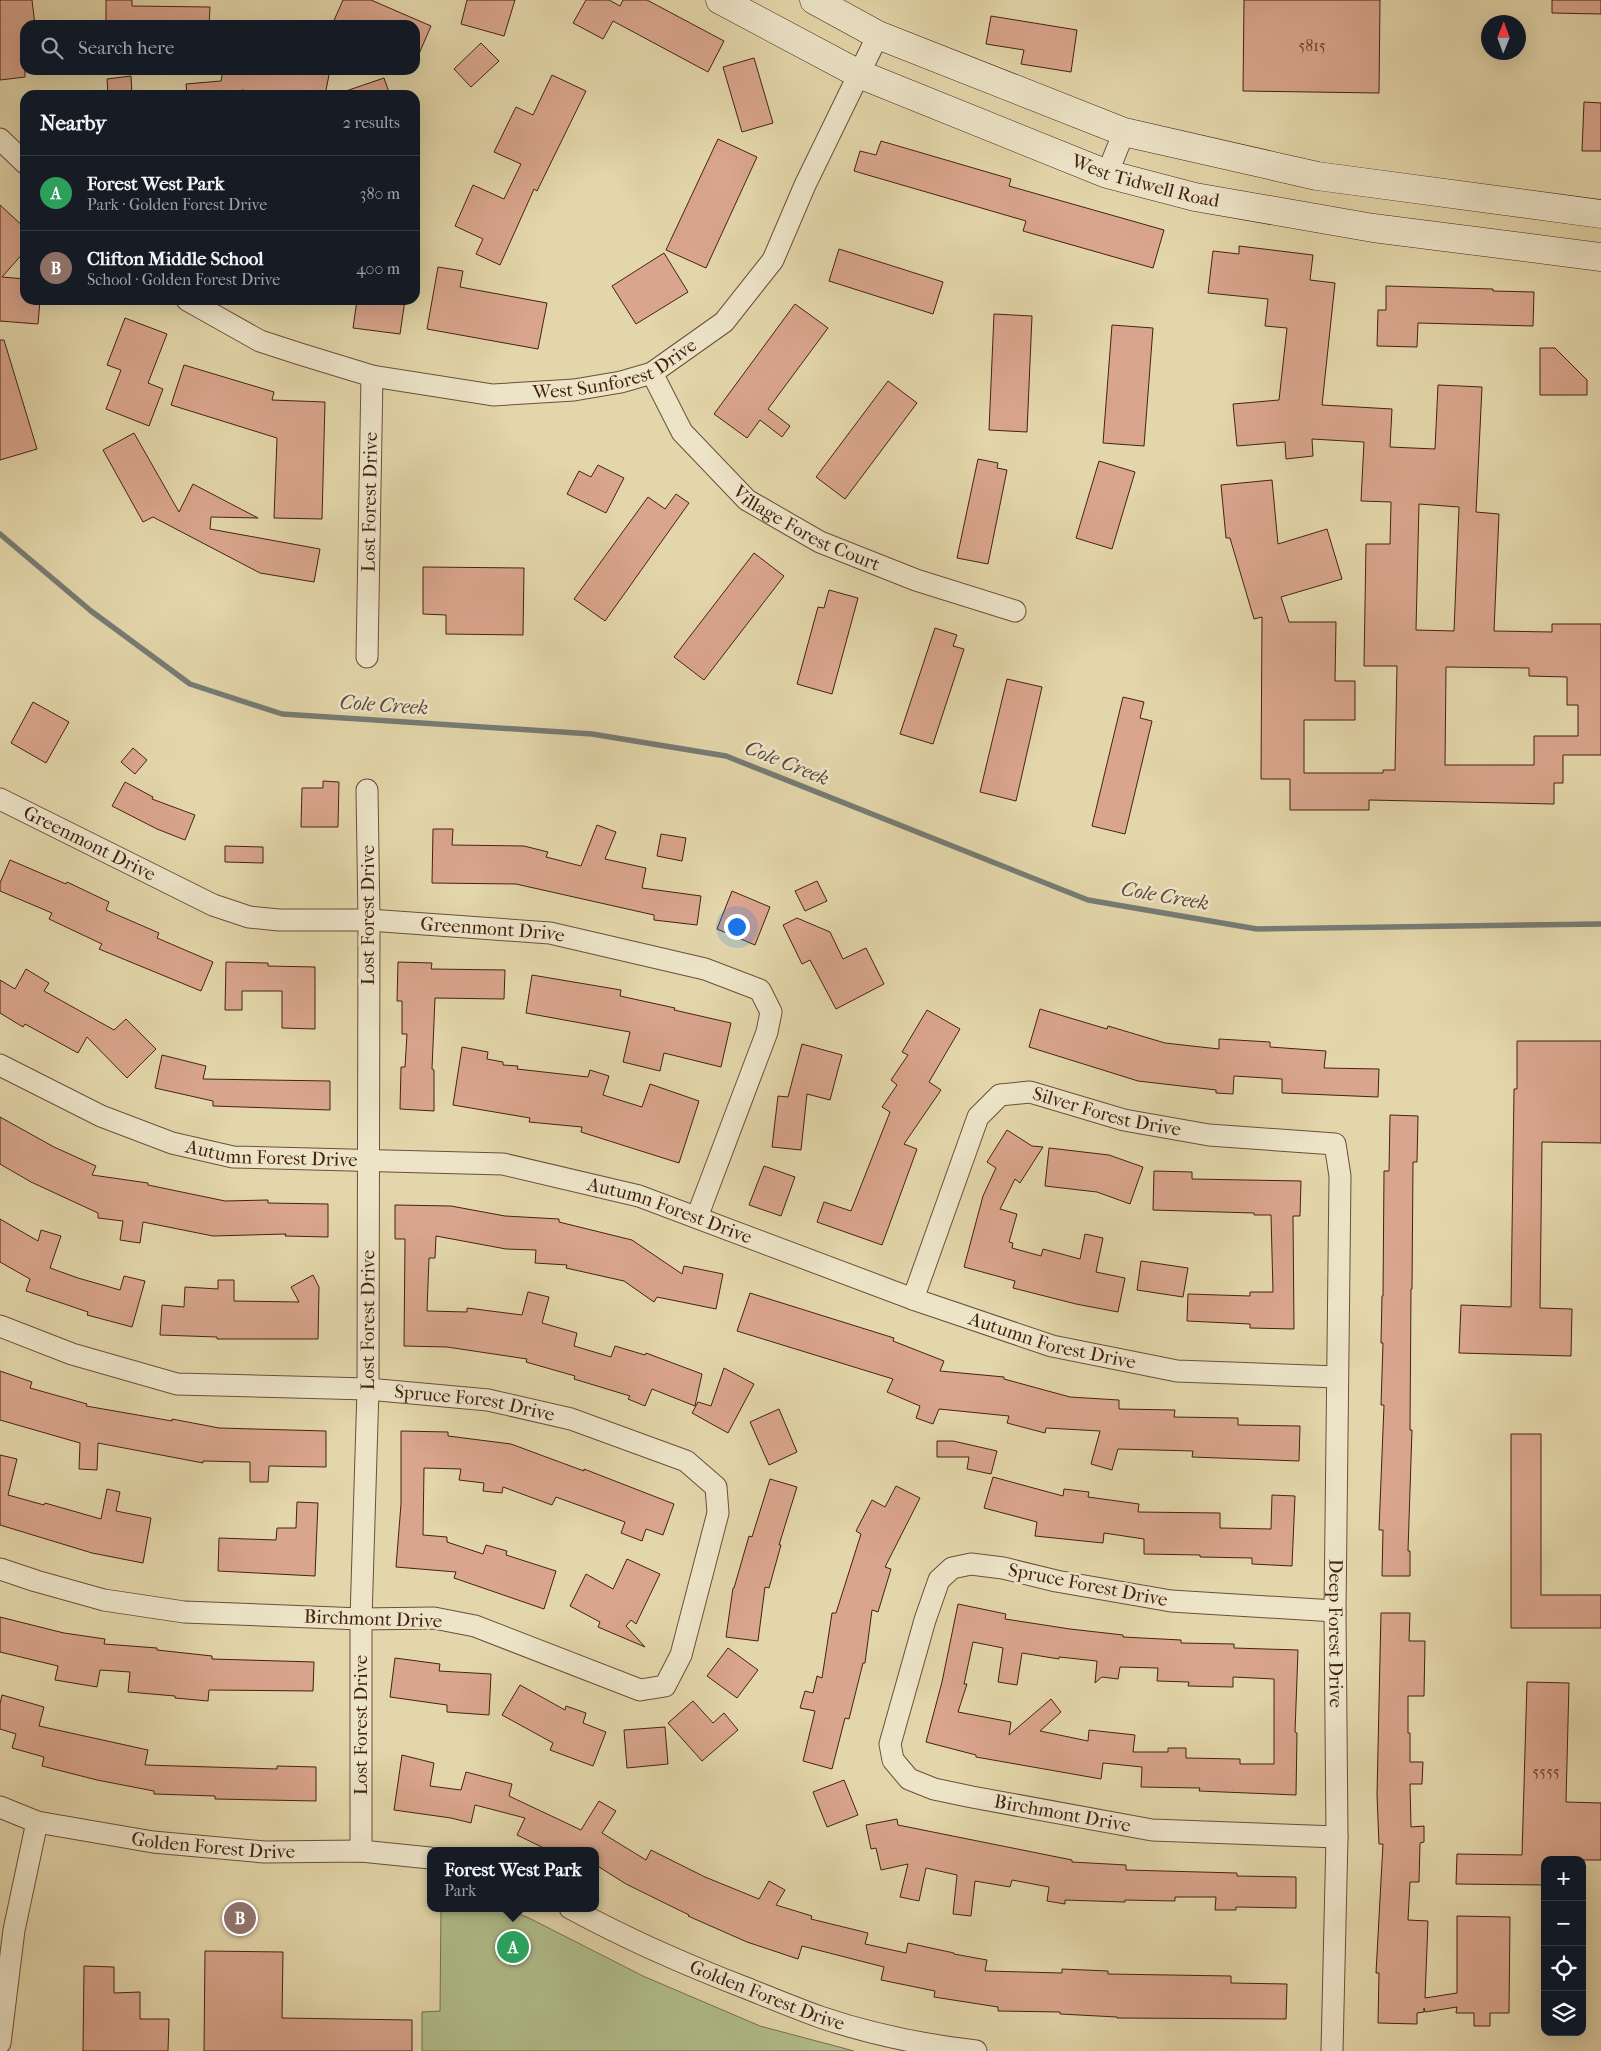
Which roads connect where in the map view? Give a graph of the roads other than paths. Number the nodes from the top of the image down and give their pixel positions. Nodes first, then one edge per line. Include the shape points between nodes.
1 (720, 0) edge
2 (814, 0) edge
3 (878, 35) junction
4 (859, 74) junction
5 (1124, 132) junction
6 (0, 139) edge
7 (20, 158) edge
8 (1107, 174) junction
9 (1601, 214) edge
10 (1601, 257) edge
11 (195, 305) edge
12 (652, 373) junction
13 (372, 376) junction
14 (1015, 611) dead end
15 (367, 657) dead end
16 (367, 790) dead end
17 (0, 800) edge
18 (369, 920) junction
19 (0, 1065) edge
20 (368, 1160) junction
21 (1340, 1216) joint
22 (696, 1217) junction
23 (913, 1300) junction
24 (0, 1326) edge
25 (1337, 1376) junction
26 (368, 1389) junction
27 (0, 1568) edge
28 (699, 1589) joint
29 (1335, 1611) junction
30 (361, 1618) junction
31 (912, 1669) joint
32 (0, 1808) edge
33 (37, 1822) junction
34 (1337, 1837) junction
35 (361, 1851) junction
36 (427, 1858) edge
37 (577, 1912) edge
38 (0, 2043) edge
39 (976, 2051) edge
40 (1332, 2051) edge

1 - 4 main road, West Tidwell Road
2 - 3 main road, West Tidwell Road
3 - 4 street, West Sunforest Drive
3 - 5 main road, West Tidwell Road
4 - 8 main road, West Tidwell Road
4 - 12 street, West Sunforest Drive via 773,260 724,322
5 - 8 street
5 - 9 main road, West Tidwell Road via 1317,176
6 - 7 street
8 - 10 main road, West Tidwell Road via 1196,197 1373,228
11 - 13 street, West Sunforest Drive via 260,341
12 - 13 street, West Sunforest Drive via 574,390 493,395
12 - 14 street, Village Forest Court via 682,432 747,500 820,542 916,580
13 - 15 street, Lost Forest Drive
16 - 18 street, Lost Forest Drive
17 - 18 street, Greenmont Drive via 213,905 249,917
18 - 20 street, Lost Forest Drive
18 - 22 street, Greenmont Drive via 550,933 705,969 760,990 771,1012 767,1032
19 - 20 street, Autumn Forest Drive via 101,1116 172,1143 233,1157
20 - 22 street, Autumn Forest Drive via 503,1164 639,1196
20 - 26 street, Lost Forest Drive
21 - 23 street, Silver Forest Drive via 1340,1176 1335,1144 1208,1135 1124,1120 1030,1092 1000,1095 978,1117
21 - 25 street, Deep Forest Drive
22 - 23 street, Autumn Forest Drive
23 - 25 street, Autumn Forest Drive via 1052,1346 1177,1371
24 - 26 street, Spruce Forest Drive via 72,1354 177,1384
25 - 29 street, Deep Forest Drive
26 - 28 street, Spruce Forest Drive via 488,1400 571,1419 686,1461 716,1487 718,1505
26 - 30 street, Lost Forest Drive
27 - 30 street, Birchmont Drive via 104,1600 184,1612
28 - 30 street, Birchmont Drive via 681,1655 665,1686 640,1690 475,1626 434,1618
29 - 31 street, Spruce Forest Drive via 1171,1601 971,1564 952,1568 939,1580
29 - 34 street, Deep Forest Drive
30 - 35 street, Lost Forest Drive
31 - 34 street, Birchmont Drive via 890,1744 893,1760 908,1779 934,1789 972,1797 1152,1830
32 - 33 street, Golden Forest Drive
33 - 35 street, Golden Forest Drive via 163,1843 264,1852
33 - 38 street via 14,1930
34 - 40 street, Deep Forest Drive
35 - 36 street, Golden Forest Drive
37 - 39 street, Golden Forest Drive via 619,1935 822,2017 876,2032

